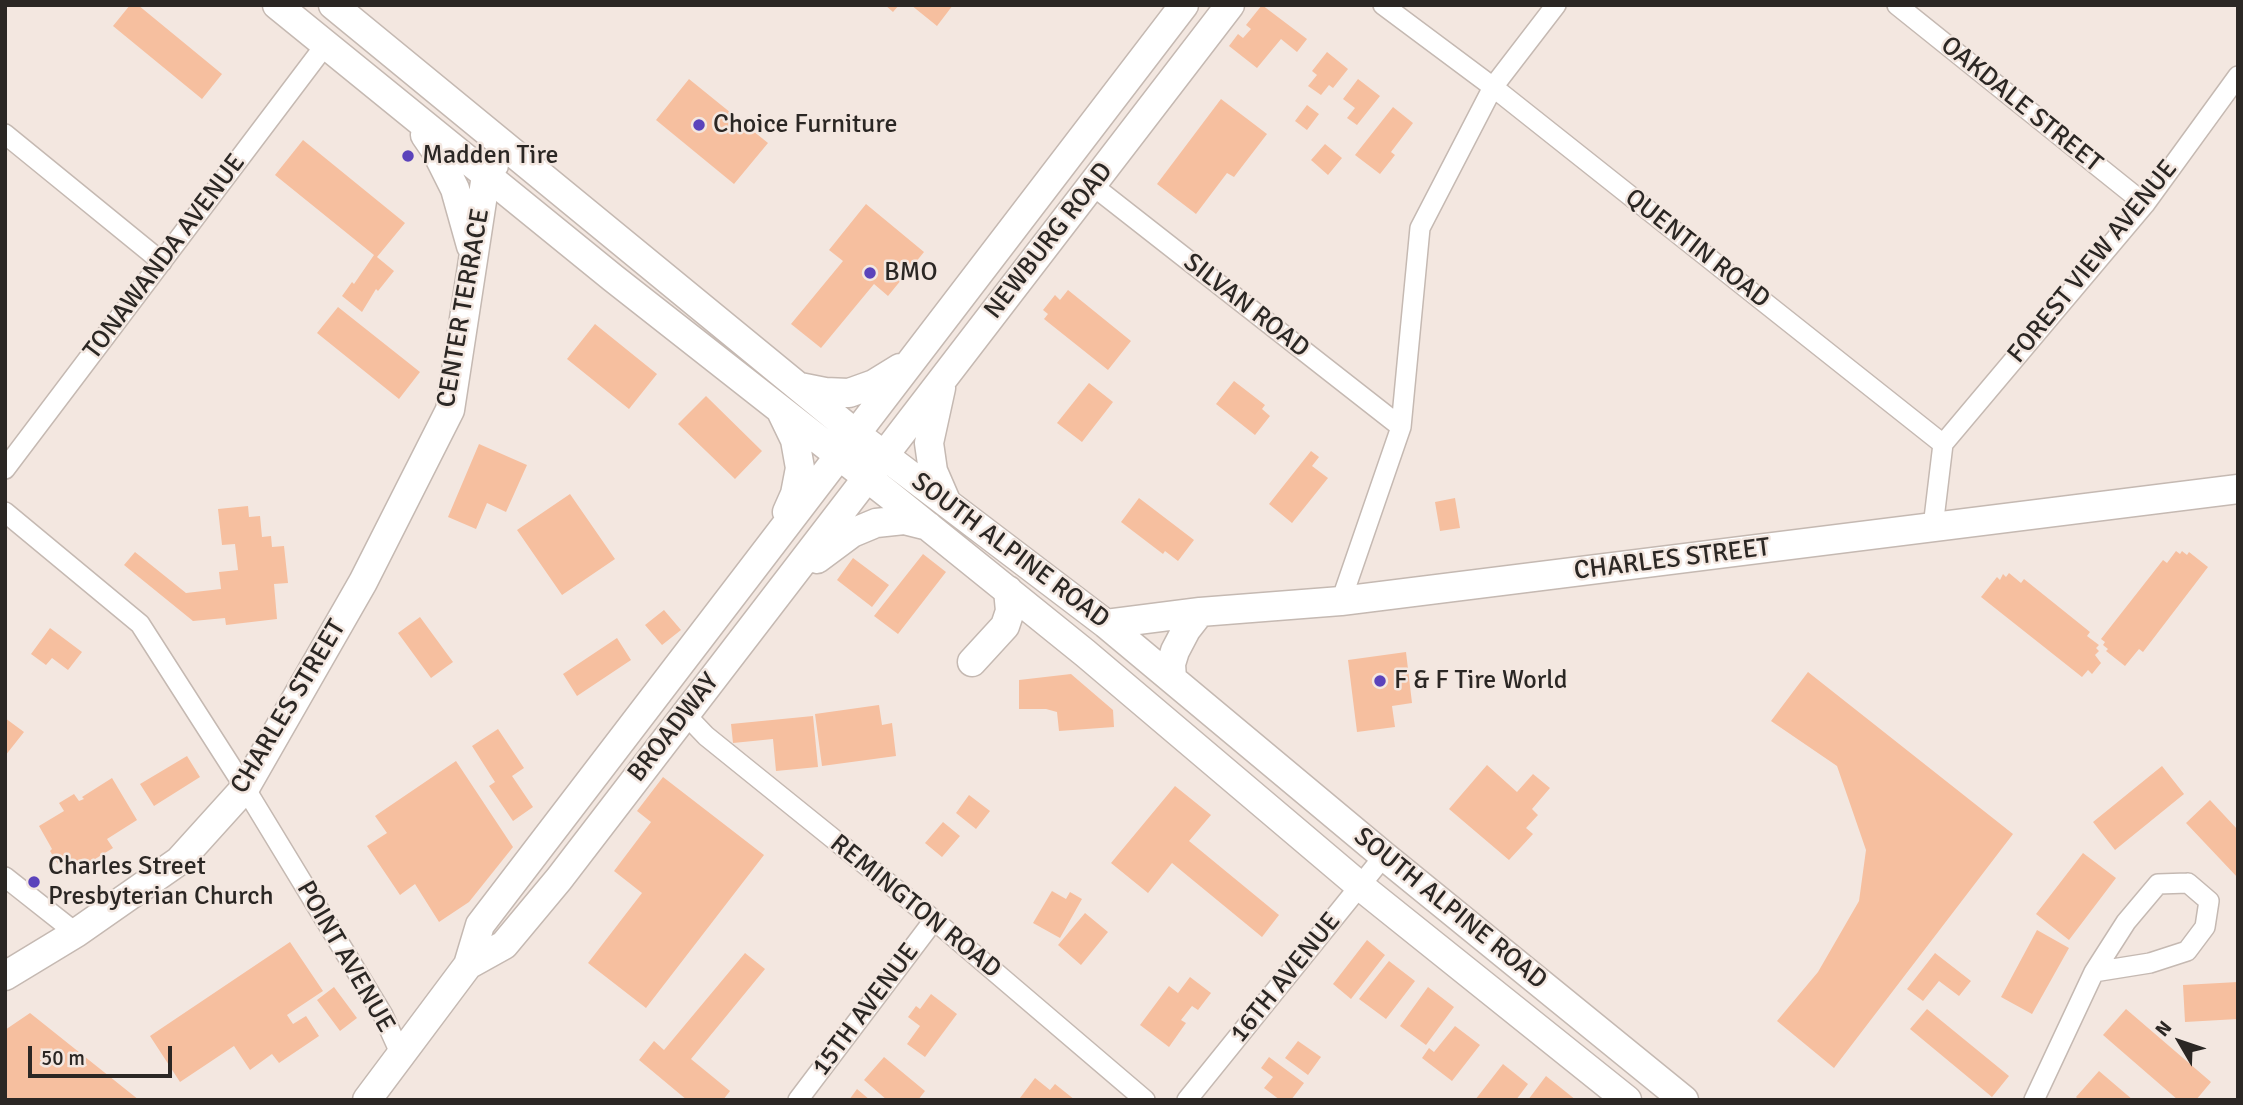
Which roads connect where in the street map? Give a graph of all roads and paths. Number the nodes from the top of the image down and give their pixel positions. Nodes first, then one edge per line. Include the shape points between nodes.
1 (277, 5) edge
2 (333, 5) edge
3 (1184, 5) edge
4 (1230, 5) edge
5 (1383, 5) edge
6 (1556, 5) edge
7 (1897, 5) edge
8 (326, 44) junction
9 (2238, 76) edge
10 (1493, 87) junction
11 (410, 113) junction
12 (5, 134) edge
13 (508, 149) junction
14 (486, 175) junction
15 (1092, 185) junction
16 (2144, 204) junction
17 (473, 258) junction
18 (162, 262) junction
19 (915, 358) junction
20 (943, 379) junction
21 (797, 386) junction
22 (780, 409) junction
23 (1401, 427) junction
24 (1943, 444) junction
25 (848, 445) junction
26 (876, 467) junction
27 (5, 469) edge
28 (2238, 489) edge
29 (947, 503) junction
30 (5, 512) edge
31 (928, 526) junction
32 (1933, 527) junction
33 (778, 534) junction
34 (363, 582) joint
35 (1008, 590) junction
36 (780, 592) junction
37 (1341, 601) junction
38 (1200, 612) junction
39 (1106, 624) junction
40 (972, 662) dead end
41 (1172, 680) junction
42 (685, 714) junction
43 (245, 788) junction
44 (1384, 856) junction
45 (5, 877) edge
46 (1360, 886) junction
47 (934, 920) junction
48 (76, 933) junction
49 (468, 965) junction
50 (2094, 972) junction
51 (5, 976) edge
52 (401, 1055) junction
53 (1673, 1096) edge
54 (367, 1100) edge
55 (798, 1100) edge
56 (1145, 1100) edge
57 (1187, 1100) edge
58 (1626, 1100) edge
59 (2034, 1100) edge

1 - 8 main road, SOUTH ALPINE ROAD
2 - 13 main road, SOUTH ALPINE ROAD
3 - 19 main road, NEWBURG ROAD
4 - 15 main road, NEWBURG ROAD
5 - 10 street, QUENTIN ROAD
6 - 10 street
7 - 16 street, OAKDALE STREET
8 - 11 main road, SOUTH ALPINE ROAD
8 - 18 street, TONAWANDA AVENUE
9 - 16 street, FOREST VIEW AVENUE
10 - 23 street via 1420,228
10 - 24 street, QUENTIN ROAD
11 - 14 main road, SOUTH ALPINE ROAD
11 - 17 main road via 455,189
12 - 18 street
13 - 14 main road, CENTER TERRACE
13 - 21 main road, SOUTH ALPINE ROAD
14 - 17 main road, CENTER TERRACE
14 - 22 main road, SOUTH ALPINE ROAD
15 - 20 main road, NEWBURG ROAD
15 - 23 street, SILVAN ROAD
16 - 24 street, FOREST VIEW AVENUE
17 - 34 main road, CENTER TERRACE via 450,410
18 - 27 street, TONAWANDA AVENUE
19 - 21 main road via 874,384 849,393
19 - 25 main road, NEWBURG ROAD
20 - 26 main road, NEWBURG ROAD
20 - 29 main road via 929,443 933,471
21 - 25 main road, SOUTH ALPINE ROAD
22 - 25 main road, SOUTH ALPINE ROAD
22 - 33 main road via 795,440 800,468
23 - 37 street
24 - 32 street
25 - 26 main road, SOUTH ALPINE ROAD
25 - 33 main road, BROADWAY
26 - 29 main road, SOUTH ALPINE ROAD
26 - 31 main road, SOUTH ALPINE ROAD
26 - 36 main road, BROADWAY
28 - 32 main road, CHARLES STREET
29 - 39 main road, SOUTH ALPINE ROAD
30 - 43 street, POINT AVENUE via 140,624
31 - 35 main road, SOUTH ALPINE ROAD
31 - 36 main road via 904,520 876,523 852,533
32 - 37 main road, CHARLES STREET
33 - 49 main road, BROADWAY via 480,925
34 - 43 main road, CHARLES STREET
35 - 40 main road via 1010,611 1005,626
35 - 46 main road, SOUTH ALPINE ROAD
36 - 42 main road, BROADWAY
37 - 38 main road, CHARLES STREET
38 - 39 main road, CHARLES STREET
38 - 41 main road via 1175,651
39 - 41 main road, SOUTH ALPINE ROAD
41 - 44 main road, SOUTH ALPINE ROAD
42 - 47 street, REMINGTON ROAD via 706,736
42 - 49 main road, BROADWAY via 504,945
43 - 48 main road, CHARLES STREET via 179,861
43 - 52 street, POINT AVENUE via 383,1015
44 - 46 street, 16TH AVENUE
44 - 53 main road, SOUTH ALPINE ROAD
45 - 48 street
46 - 57 street, 16TH AVENUE
46 - 58 main road, SOUTH ALPINE ROAD
47 - 55 street, 15TH AVENUE
47 - 56 street, REMINGTON ROAD
48 - 51 main road, CHARLES STREET
49 - 52 main road, BROADWAY
50 - 50 street via 2126,922 2158,884 2188,883 2209,901 2206,927 2187,951 2150,963
50 - 59 street
52 - 54 main road, BROADWAY

